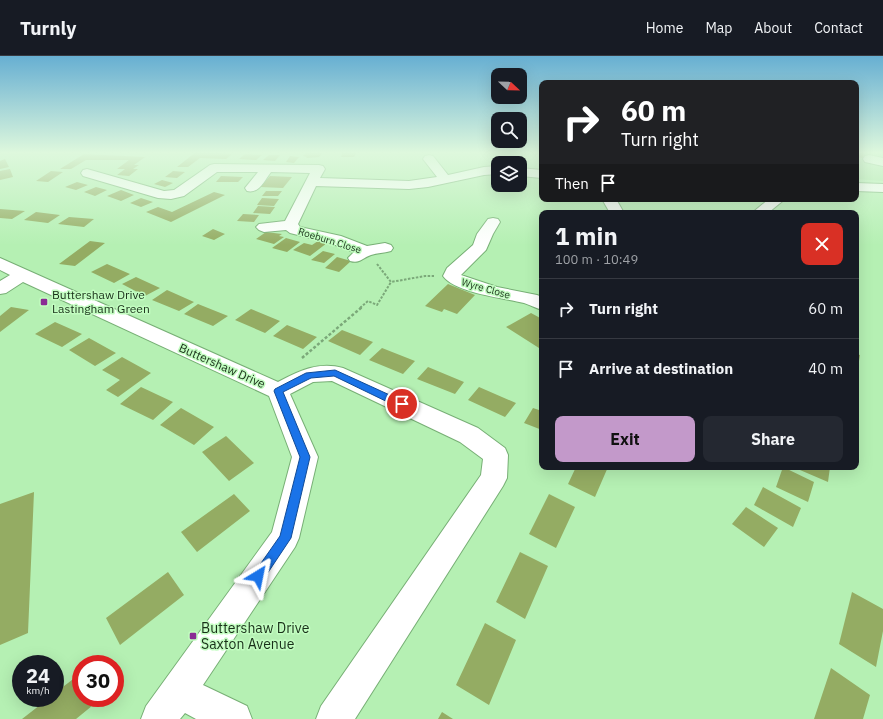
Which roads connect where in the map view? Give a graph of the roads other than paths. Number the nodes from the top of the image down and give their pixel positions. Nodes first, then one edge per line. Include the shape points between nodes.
1 (121, 183) edge
2 (193, 183) edge
3 (256, 183) edge
4 (311, 183) edge
5 (342, 183) edge
6 (421, 183) edge
7 (859, 187) edge
8 (252, 188) dead end
9 (883, 188) edge
10 (774, 202) edge
11 (763, 210) edge
12 (494, 221) dead end
13 (290, 225) junction
14 (264, 227) dead end
15 (385, 248) dead end
16 (0, 263) edge
17 (22, 275) junction
18 (0, 289) edge
19 (539, 303) edge
20 (274, 389) junction
21 (179, 691) junction
22 (159, 719) edge
23 (234, 719) edge
24 (334, 719) edge

1 - 2 street, Roeburn Close via 171,195 179,193
3 - 8 street
4 - 13 street, Roeburn Close
5 - 6 street via 409,185
7 - 9 street
10 - 11 street
12 - 19 street, Wyre Close via 480,247 452,272 452,276 456,280 494,292
13 - 14 street
13 - 15 street, Roeburn Close via 295,230 335,239 361,254
16 - 17 street, Buttershaw Drive
17 - 18 street
17 - 20 street, Buttershaw Drive
20 - 21 street, Buttershaw Drive via 305,457 285,538
20 - 24 street via 309,375 335,373 469,435 496,455 494,478
21 - 22 street, Buttershaw Drive
21 - 23 street

